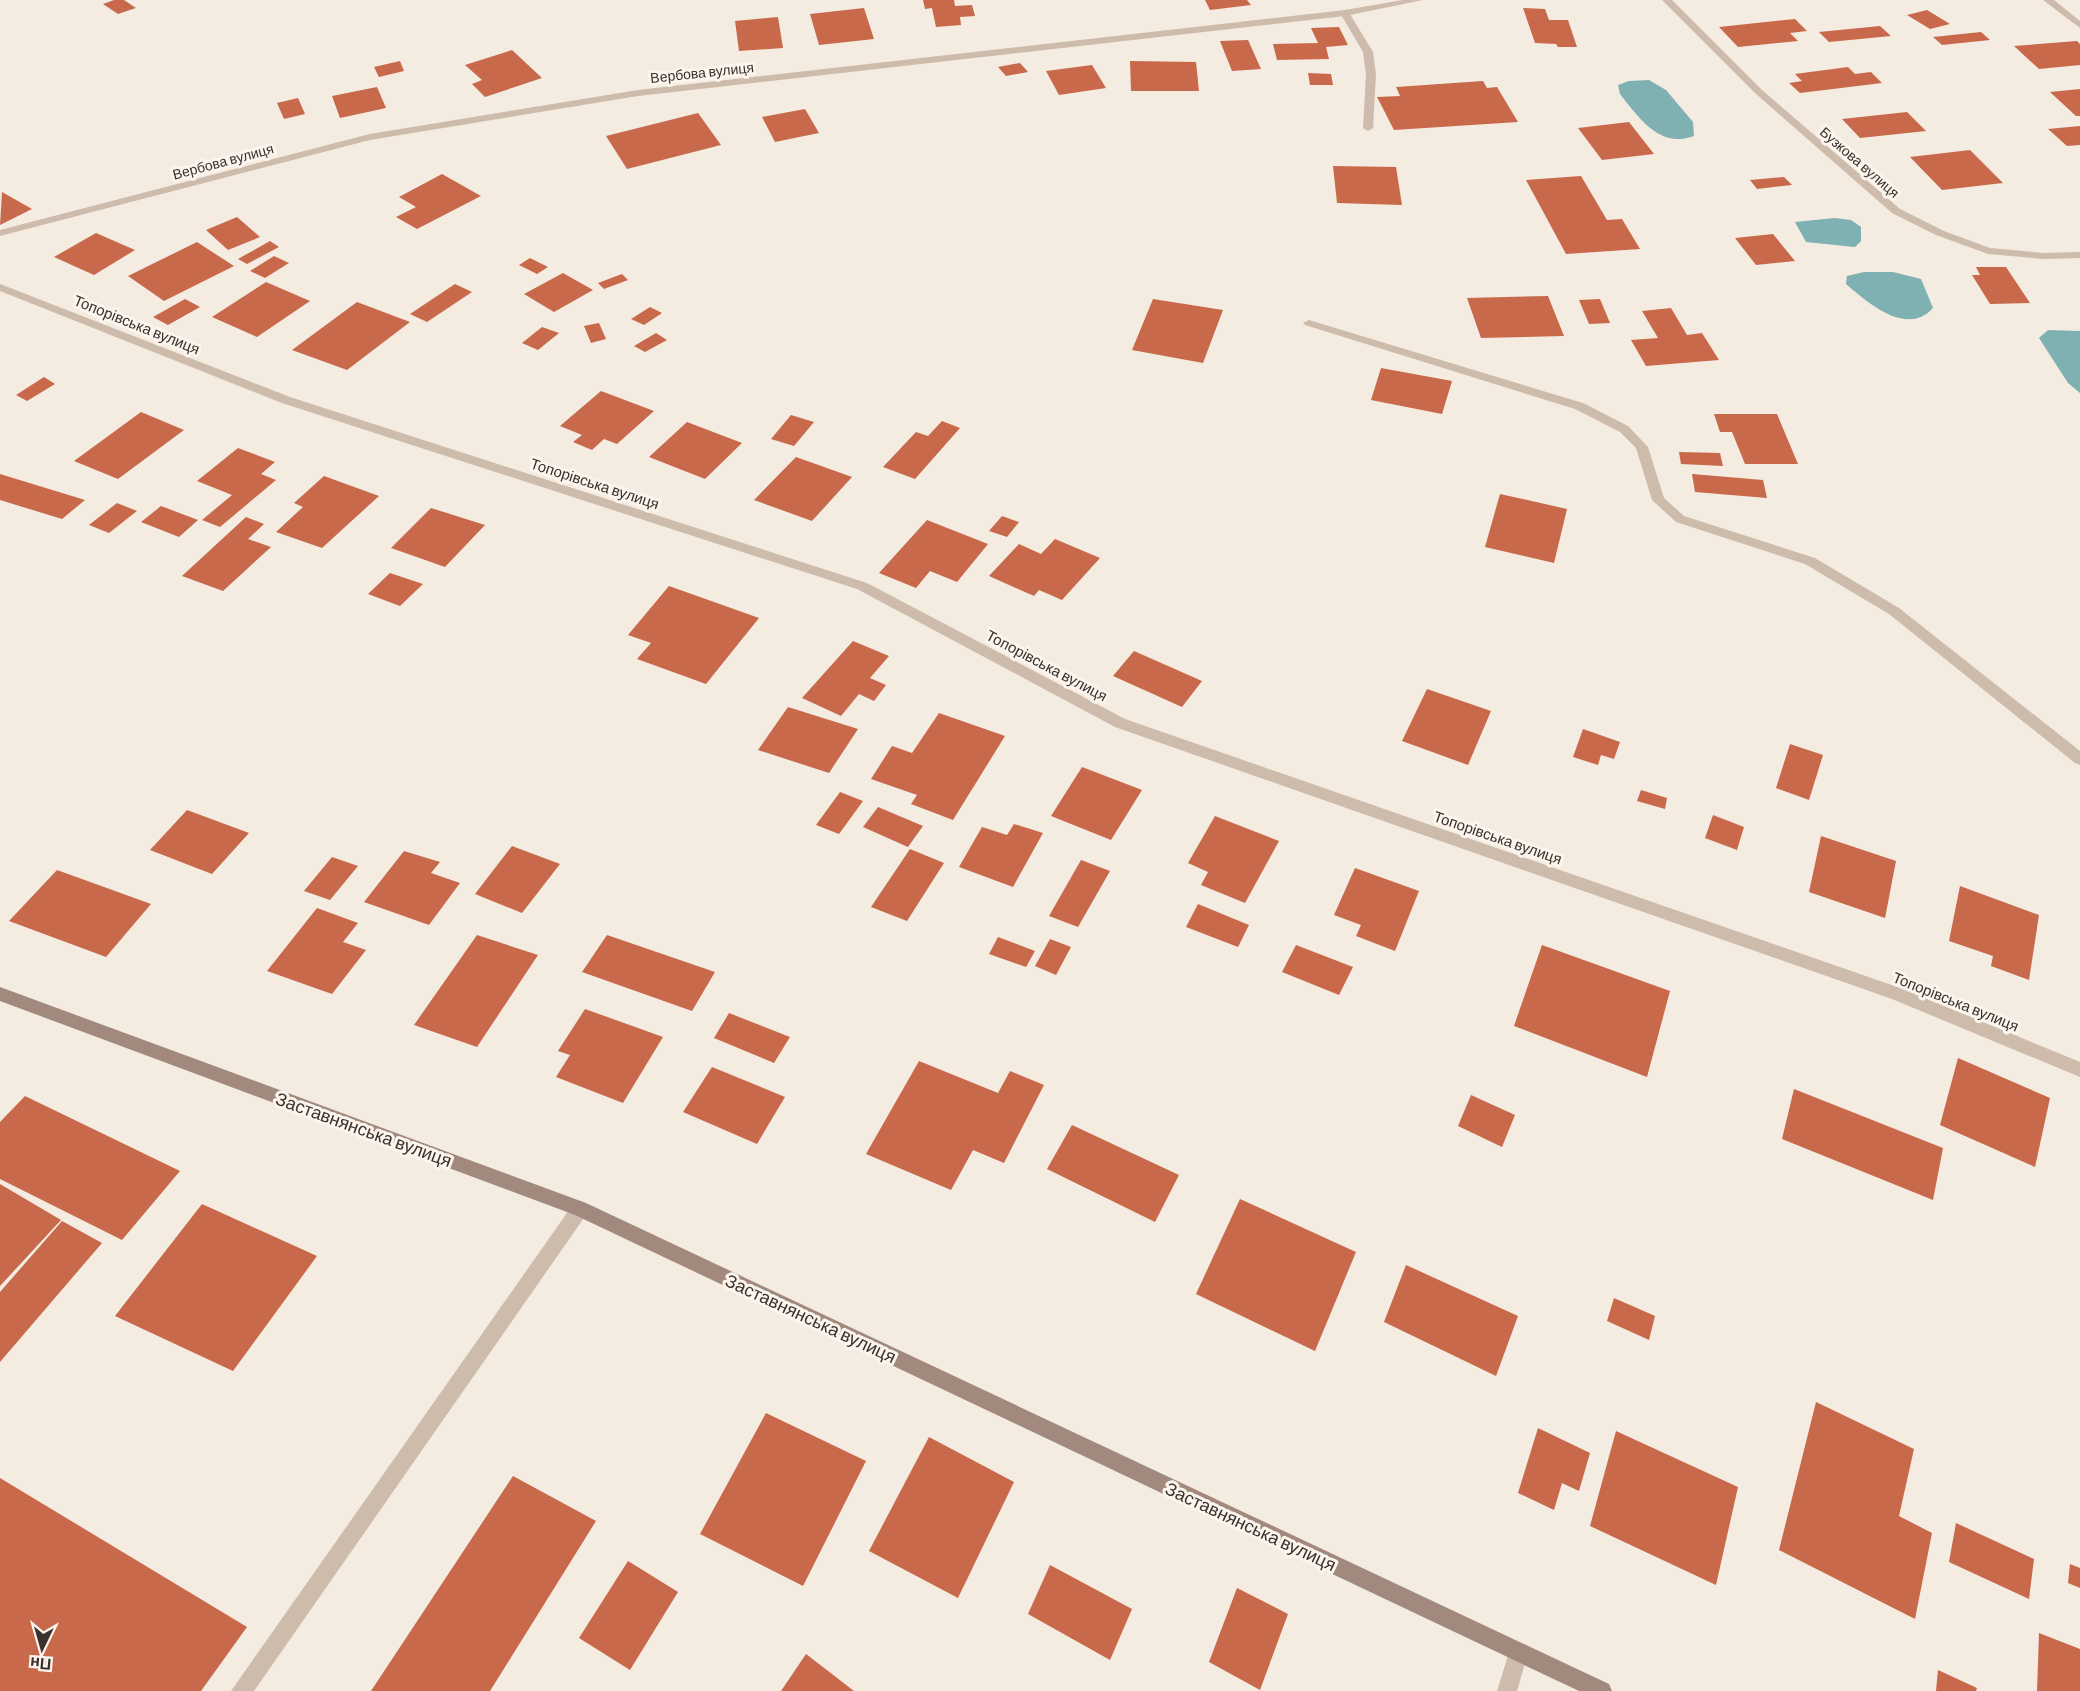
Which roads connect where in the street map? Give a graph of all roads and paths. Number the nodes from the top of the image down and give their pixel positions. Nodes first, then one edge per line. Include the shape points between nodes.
1 (1418, 0) edge
2 (1667, 0) edge
3 (2048, 0) edge
4 (1345, 13) junction
5 (2080, 25) edge
6 (1368, 128) dead end
7 (0, 233) edge
8 (2080, 255) edge
9 (0, 287) edge
10 (1309, 323) dead end
11 (2080, 759) edge
12 (0, 994) edge
13 (2080, 1070) edge
14 (580, 1209) junction
15 (1518, 1653) junction
16 (241, 1691) edge
17 (1507, 1691) edge
18 (1602, 1691) edge

1 - 4 street, Вербова вулиця
2 - 8 street, Бузкова вулиця via 1758,91 1896,211 1988,251
3 - 5 street
4 - 6 street via 1368,52
4 - 7 street, Вербова вулиця via 638,93 382,135
9 - 13 street, Топорівська вулиця via 286,400 862,586 1120,723 1897,994
10 - 11 street via 1579,406 1624,429 1642,447 1658,500 1680,519 1810,561 1894,610
12 - 14 street, Заставнянська вулиця
14 - 15 street, Заставнянська вулиця
14 - 16 street
15 - 17 street
15 - 18 street, Заставнянська вулиця

